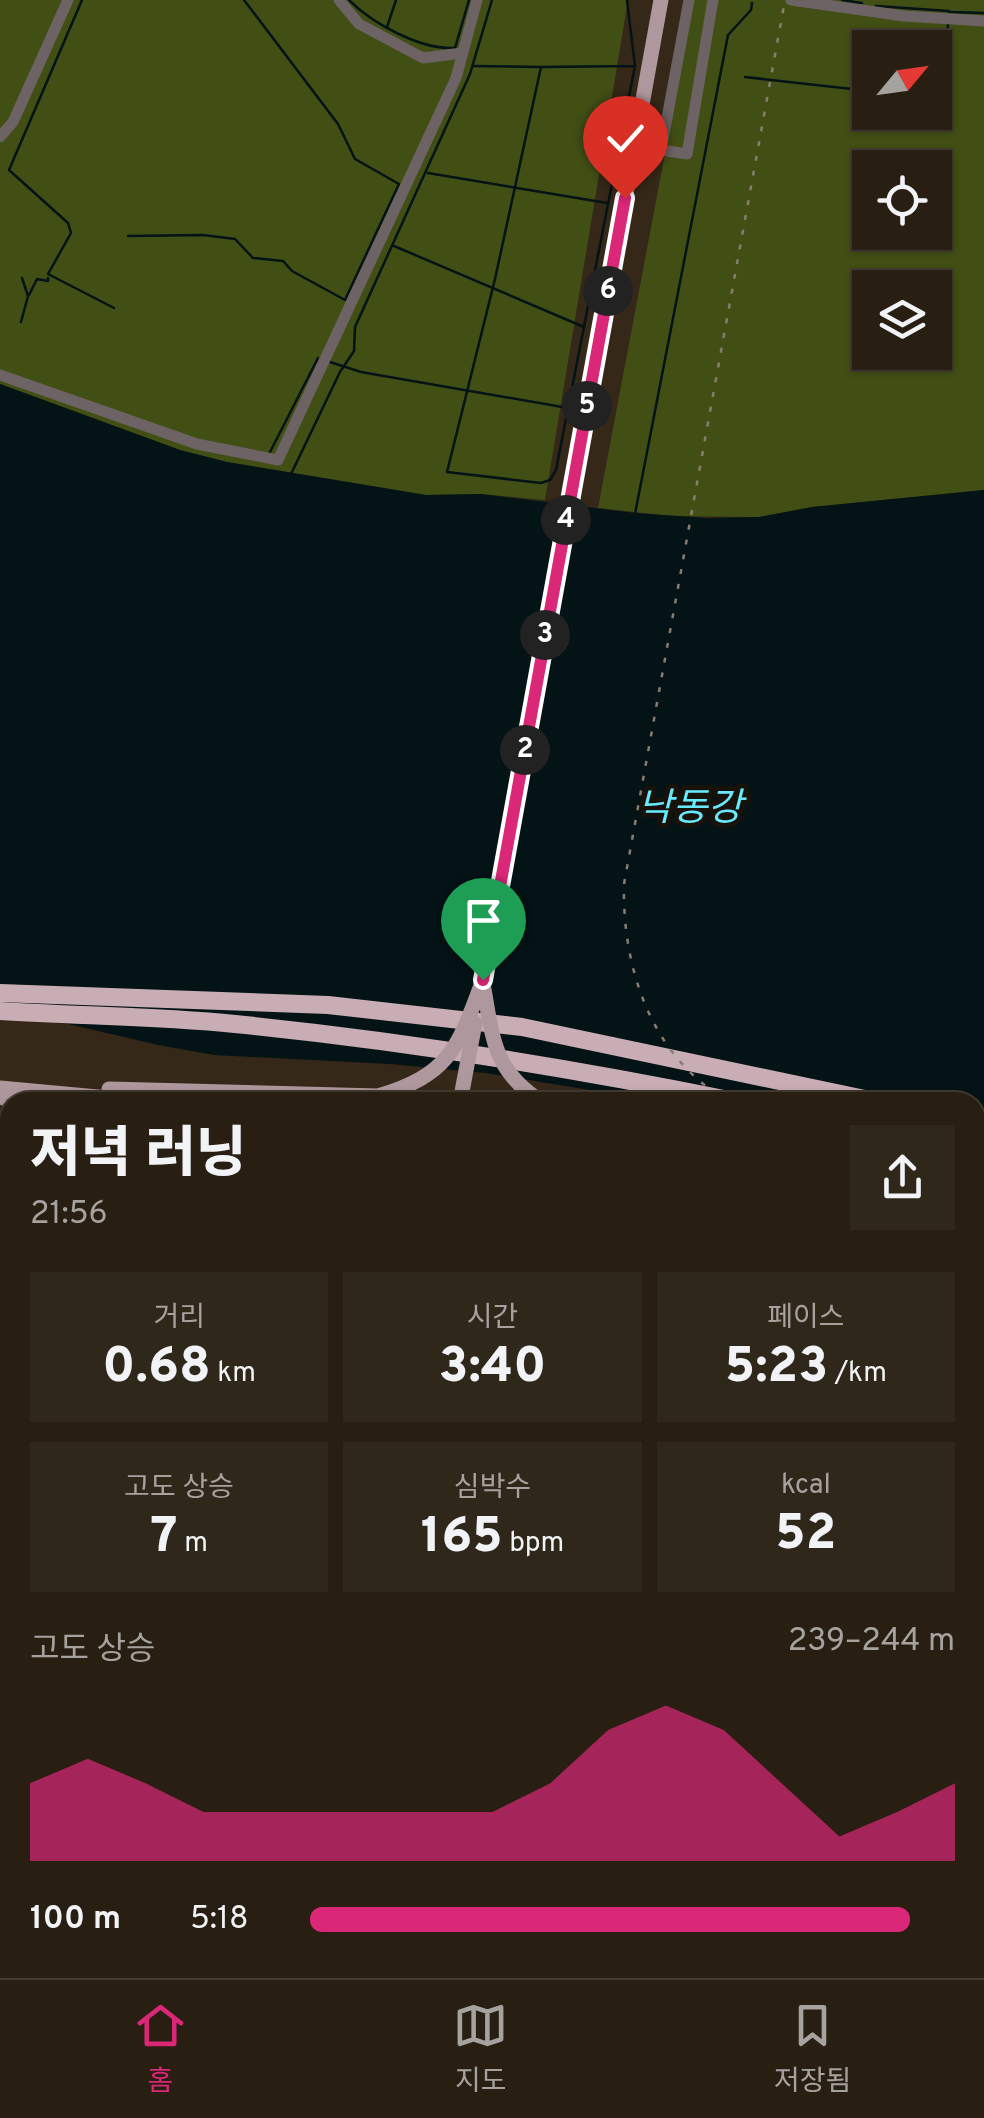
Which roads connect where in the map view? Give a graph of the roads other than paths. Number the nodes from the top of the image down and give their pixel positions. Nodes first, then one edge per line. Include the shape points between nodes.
1 (68, 0) edge
2 (339, 0) edge
3 (477, 0) edge
4 (653, 0) edge
5 (661, 0) edge
6 (673, 0) edge
7 (689, 0) edge
8 (713, 0) edge
9 (790, 0) edge
10 (984, 21) edge
11 (462, 53) junction
12 (649, 68) junction
13 (0, 137) edge
14 (0, 375) edge
15 (483, 980) junction
16 (0, 993) edge
17 (0, 1011) edge
18 (0, 1088) edge
19 (43, 1092) edge
20 (224, 1092) edge
21 (391, 1092) edge
22 (462, 1092) edge
23 (525, 1092) edge
24 (686, 1092) edge
25 (832, 1092) edge

1 - 13 street
2 - 11 street via 359,24 423,58
3 - 11 street
4 - 12 main road
5 - 12 main road
6 - 12 main road
7 - 8 street via 661,150 687,154
9 - 10 street
11 - 14 street via 278,460 197,444
12 - 15 main road
15 - 21 main road, bridge via 460,1040 433,1073
15 - 22 main road, bridge
15 - 23 main road, bridge via 498,1058
16 - 25 highway, bridge via 328,1005 522,1026
17 - 24 highway, bridge via 232,1024 542,1064
18 - 19 main road
18 - 20 main road, bridge

